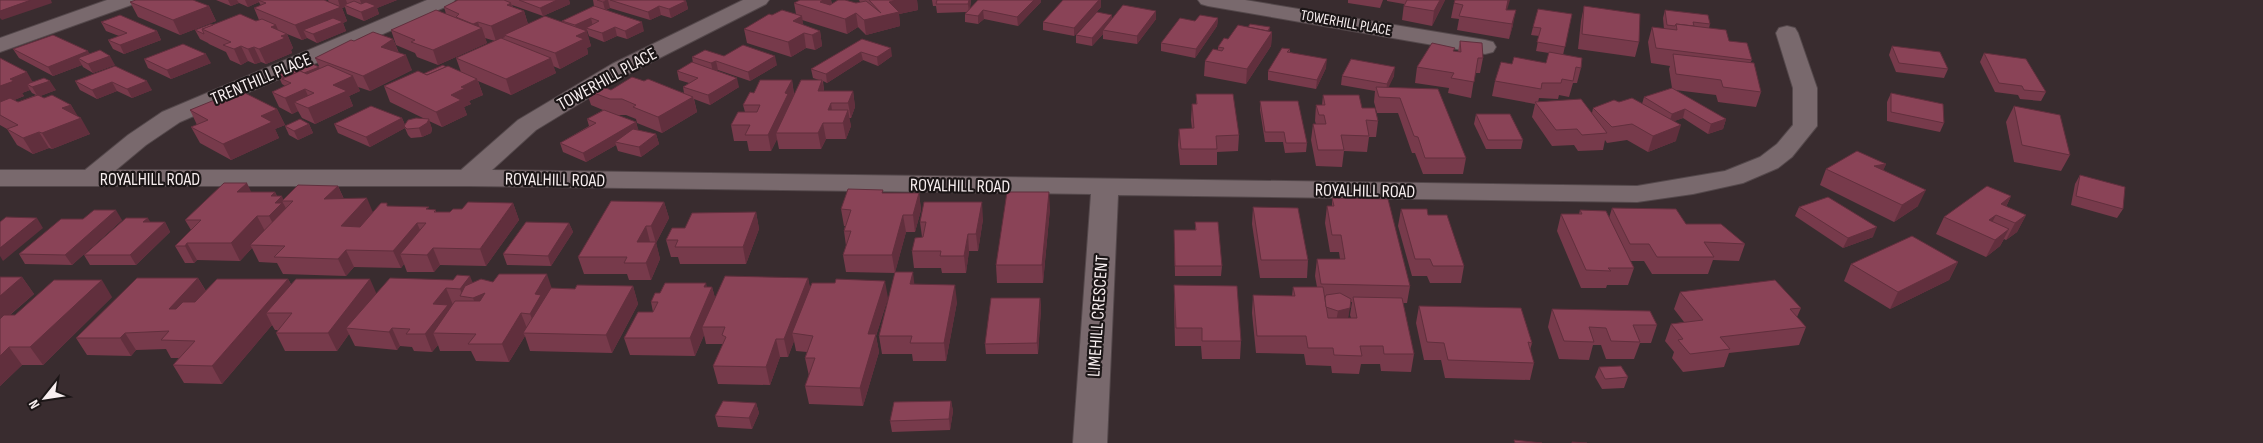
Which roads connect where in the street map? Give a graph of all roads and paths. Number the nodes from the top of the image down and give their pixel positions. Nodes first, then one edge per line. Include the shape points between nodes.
1 (127, 0) edge
2 (446, 0) edge
3 (759, 0) edge
4 (1208, 0) edge
5 (1787, 33) dead end
6 (0, 45) edge
7 (1485, 47) dead end
8 (0, 178) edge
9 (468, 178) junction
10 (90, 179) junction
11 (1106, 188) junction
12 (1090, 443) edge

1 - 6 street
2 - 10 street, TRENTHILL PLACE via 171,117
3 - 9 street, TOWERHILL PLACE via 620,69 527,125
4 - 7 street, TOWERHILL PLACE
5 - 11 street, ROYALHILL ROAD via 1804,88 1805,126 1782,153 1757,169 1715,181 1637,194
8 - 10 street, ROYALHILL ROAD
9 - 10 street, ROYALHILL ROAD
9 - 11 street, ROYALHILL ROAD
11 - 12 street, LIMEHILL CRESCENT

